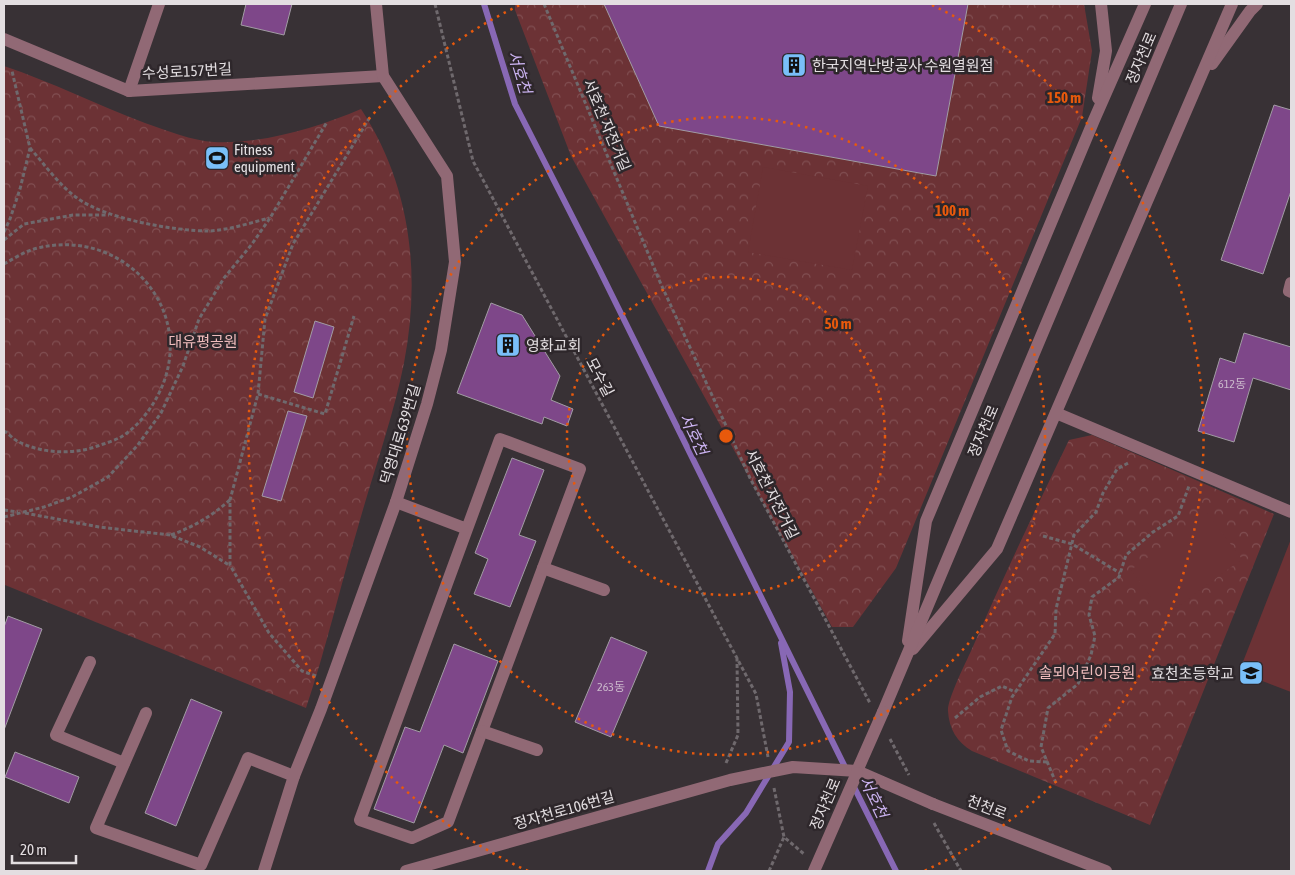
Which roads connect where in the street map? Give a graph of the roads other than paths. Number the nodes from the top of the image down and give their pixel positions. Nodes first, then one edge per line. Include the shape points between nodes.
1 (160, 4) edge
2 (376, 4) edge
3 (1101, 4) edge
4 (1145, 4) edge
5 (1181, 4) edge
6 (1232, 4) edge
7 (1257, 4) edge
8 (4, 39) edge
9 (383, 76) junction
10 (1197, 84) junction
11 (129, 91) junction
12 (1094, 120) junction
13 (1291, 284) edge
14 (1291, 292) edge
15 (1056, 413) junction
16 (396, 502) junction
17 (1291, 512) edge
18 (467, 529) junction
19 (543, 568) junction
20 (604, 590) dead end
21 (905, 659) junction
22 (90, 662) dead end
23 (146, 712) dead end
24 (482, 731) junction
25 (537, 750) dead end
26 (124, 763) junction
27 (857, 772) junction
28 (294, 776) junction
29 (730, 780) joint
30 (264, 871) edge
31 (406, 871) edge
32 (814, 871) edge
33 (1106, 871) edge

1 - 11 street
2 - 9 street, 덕영대로639번길
3 - 12 street via 1106,51
4 - 12 street
5 - 21 street, 정자천로
6 - 10 street
7 - 10 street
8 - 11 street, 수성로157번길
9 - 11 street, 수성로157번길
9 - 16 street, 덕영대로639번길 via 446,176 455,262 441,350
10 - 15 street
12 - 21 street via 926,521
13 - 14 street
15 - 17 street
15 - 21 street via 997,549
16 - 18 street
16 - 28 street, 덕영대로639번길
18 - 19 street via 500,439 580,469
18 - 24 street via 360,820 412,838 448,822
19 - 20 street
19 - 24 street
21 - 27 street, 정자천로, bridge via 877,709
22 - 26 street via 56,735
23 - 26 street
24 - 25 street
26 - 28 street via 96,828 200,865 248,758
27 - 29 street, 천천로 via 793,767
27 - 32 street, 정자천로, bridge
27 - 33 street, 천천로, bridge via 932,810
28 - 30 street, 덕영대로639번길
29 - 31 street, 정자천로106번길

